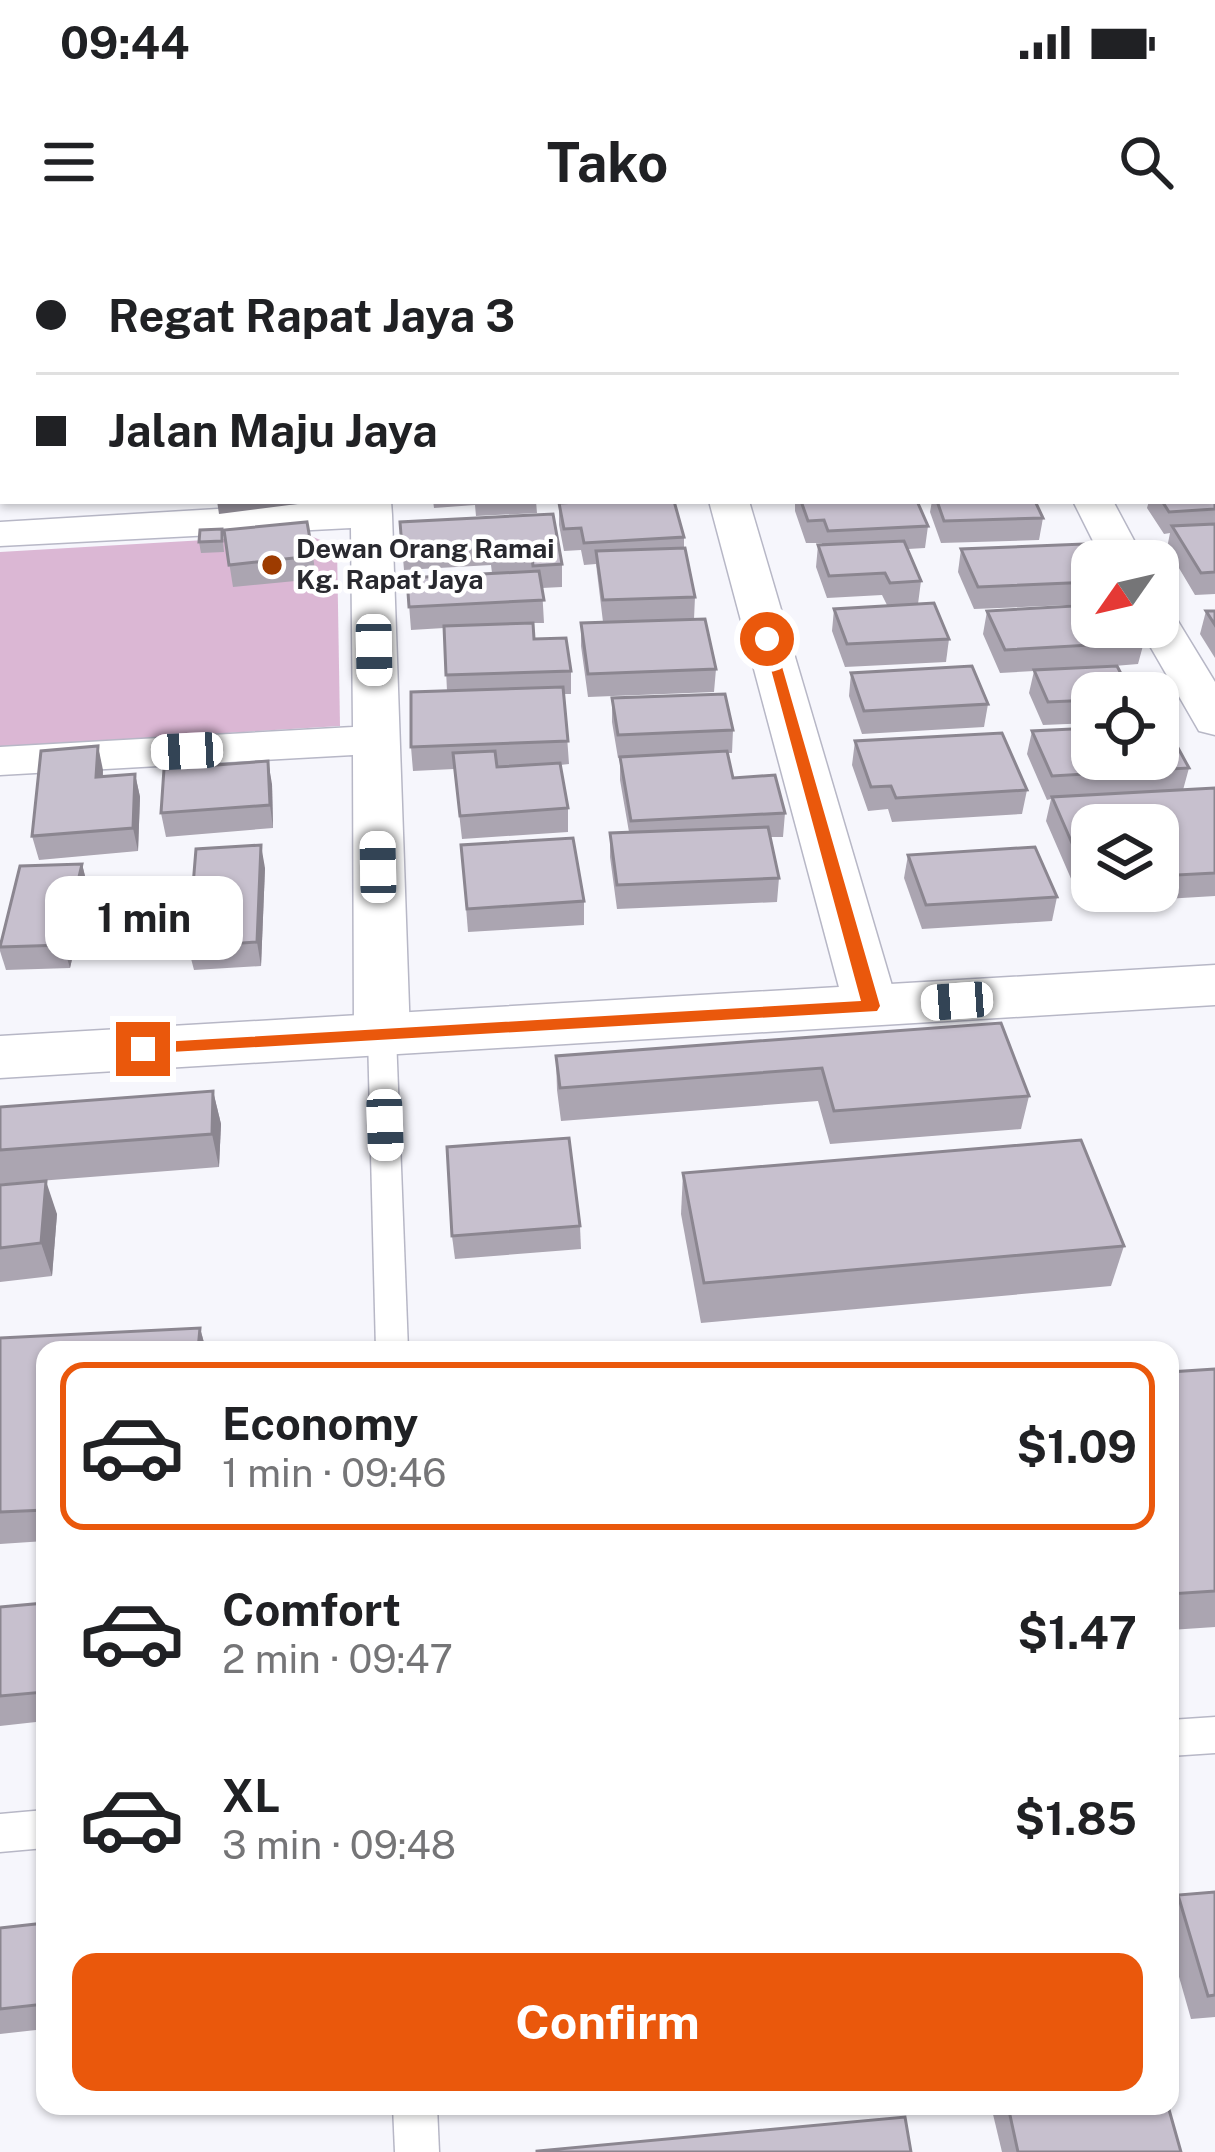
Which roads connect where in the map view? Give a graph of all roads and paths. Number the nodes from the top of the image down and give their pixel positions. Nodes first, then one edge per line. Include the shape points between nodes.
1 (730, 504) edge
2 (1095, 504) edge
3 (371, 508) edge
4 (0, 534) edge
5 (1113, 540) edge
6 (1173, 648) edge
7 (1215, 722) edge
8 (375, 740) junction
9 (0, 760) edge
10 (1215, 985) edge
11 (871, 1006) junction
12 (382, 1036) junction
13 (0, 1057) edge
14 (392, 1341) edge
15 (1215, 1735) edge
16 (1179, 1737) edge
17 (36, 1830) edge
18 (0, 1833) edge
19 (416, 2115) edge
20 (417, 2152) edge

1 - 11 street
2 - 5 street
3 - 4 street
3 - 8 street
6 - 7 street
8 - 9 street
8 - 12 street
10 - 11 street
11 - 12 street
12 - 13 street
12 - 14 lane
15 - 16 lane
17 - 18 lane
19 - 20 lane

